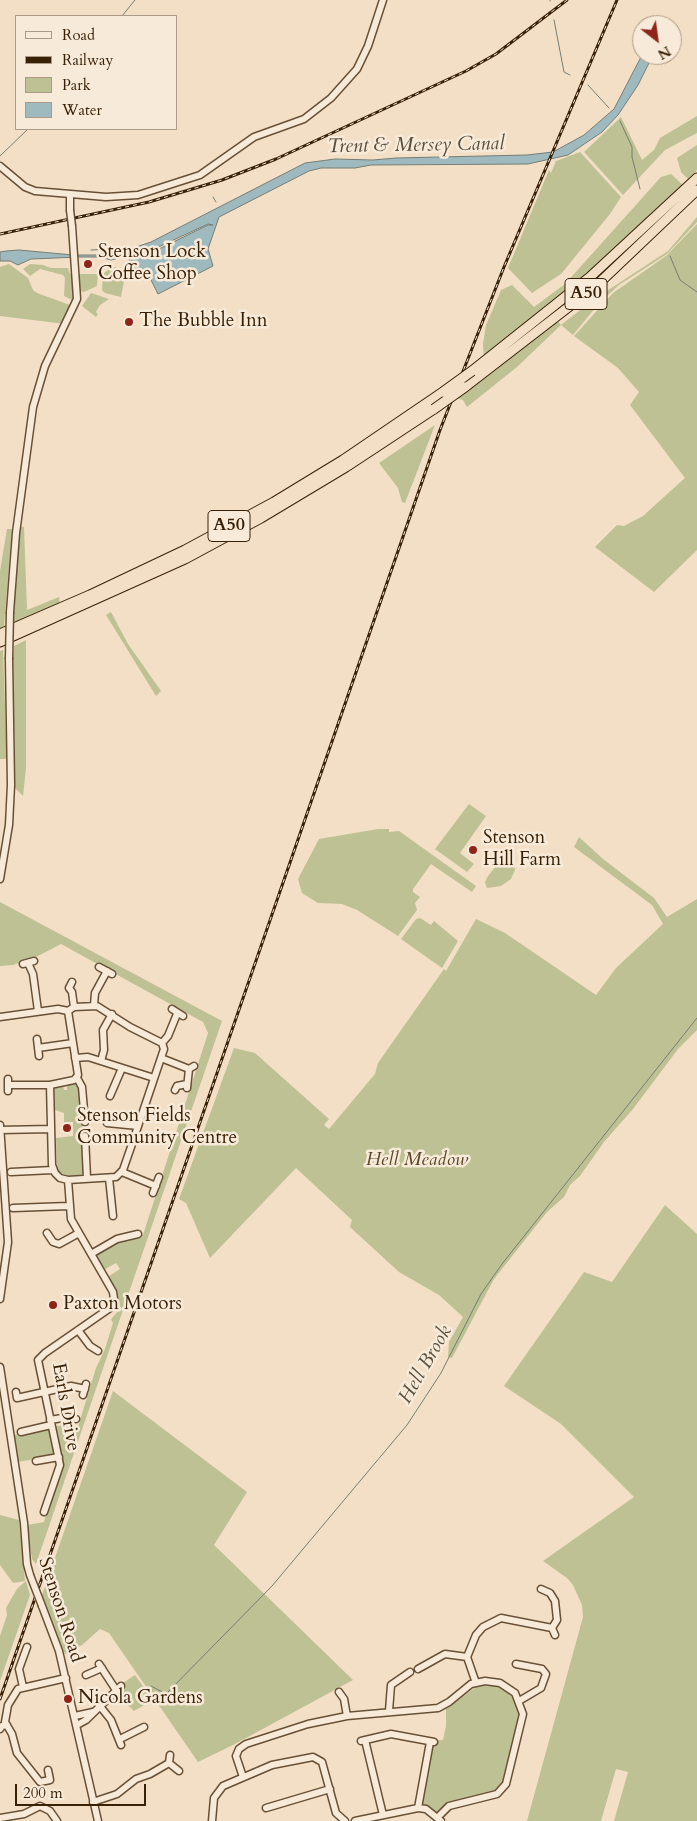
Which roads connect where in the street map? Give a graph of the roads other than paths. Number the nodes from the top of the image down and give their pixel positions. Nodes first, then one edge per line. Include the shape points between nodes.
1 (383, 0) edge
2 (0, 166) edge
3 (697, 178) edge
4 (697, 190) edge
5 (70, 195) junction
6 (0, 634) edge
7 (0, 642) edge
8 (0, 879) edge
9 (28, 963) dead end
10 (99, 967) dead end
11 (72, 982) dead end
12 (94, 1005) junction
13 (74, 1006) junction
14 (38, 1011) junction
15 (68, 1011) junction
16 (177, 1013) dead end
17 (112, 1014) junction
18 (0, 1017) edge
19 (37, 1039) dead end
20 (73, 1043) junction
21 (162, 1043) junction
22 (38, 1048) junction
23 (39, 1056) dead end
24 (75, 1058) junction
25 (161, 1058) junction
26 (101, 1061) junction
27 (122, 1068) junction
28 (77, 1078) junction
29 (154, 1078) junction
30 (8, 1085) dead end
31 (50, 1085) junction
32 (175, 1090) dead end
33 (110, 1096) dead end
34 (85, 1122) dead end
35 (107, 1122) dead end
36 (0, 1126) edge
37 (138, 1126) junction
38 (51, 1129) junction
39 (0, 1130) edge
40 (85, 1136) dead end
41 (53, 1170) junction
42 (10, 1172) dead end
43 (122, 1172) junction
44 (159, 1177) dead end
45 (87, 1178) junction
46 (109, 1178) junction
47 (68, 1180) junction
48 (156, 1186) junction
49 (153, 1194) dead end
50 (68, 1206) junction
51 (13, 1208) dead end
52 (111, 1213) dead end
53 (47, 1233) dead end
54 (79, 1233) junction
55 (134, 1237) dead end
56 (91, 1254) junction
57 (0, 1299) edge
58 (78, 1330) junction
59 (98, 1350) dead end
60 (0, 1367) edge
61 (1, 1376) edge
62 (85, 1389) dead end
63 (16, 1392) dead end
64 (44, 1392) junction
65 (76, 1420) dead end
66 (51, 1423) junction
67 (21, 1432) dead end
68 (59, 1457) junction
69 (36, 1461) dead end
70 (43, 1508) dead end
71 (541, 1589) dead end
72 (552, 1628) junction
73 (555, 1635) dead end
74 (27, 1647) dead end
75 (467, 1657) junction
76 (516, 1664) dead end
77 (418, 1669) dead end
78 (410, 1672) dead end
79 (86, 1675) dead end
80 (66, 1678) junction
81 (476, 1682) junction
82 (23, 1688) junction
83 (339, 1692) dead end
84 (519, 1700) junction
85 (99, 1705) junction
86 (389, 1711) junction
87 (93, 1712) junction
88 (75, 1716) junction
89 (347, 1716) junction
90 (7, 1725) junction
91 (77, 1725) junction
92 (145, 1727) dead end
93 (0, 1729) edge
94 (48, 1770) dead end
95 (179, 1771) dead end
96 (243, 1777) junction
97 (330, 1789) junction
98 (93, 1802) junction
99 (266, 1808) dead end
100 (418, 1808) junction
101 (383, 1814) junction
102 (0, 1818) edge
103 (440, 1819) edge
104 (57, 1821) edge
105 (98, 1821) edge
106 (212, 1821) edge
107 (345, 1821) edge
108 (355, 1821) edge

1 - 5 street via 357,69 331,98 304,119 254,137 200,175 151,191 119,197
2 - 5 street via 25,187 50,194
3 - 6 highway, A50, bridge via 590,277 472,371 343,460 274,502 159,562
4 - 7 highway, A50, bridge via 597,285 434,410 346,467 185,559
5 - 8 street, bridge via 76,304 45,366 30,421 16,533 10,612 10,805
9 - 14 street via 33,974
10 - 12 street via 109,973 95,994
11 - 13 street via 69,988
12 - 13 street
12 - 17 street
13 - 15 street
14 - 15 street
14 - 18 street
15 - 20 street
16 - 21 street
17 - 21 street
17 - 26 street via 103,1030
19 - 22 street
20 - 22 street
20 - 24 street
21 - 25 street
22 - 23 street
24 - 26 street
24 - 28 street
25 - 29 street
25 - 32 street via 192,1067 187,1086 177,1086
26 - 27 street
27 - 29 street
27 - 33 street
28 - 31 street
28 - 34 street via 82,1087
29 - 37 street
30 - 31 street
31 - 38 street
35 - 37 street
36 - 39 street
37 - 43 street
38 - 39 street
38 - 41 street
39 - 57 street via 8,1242
40 - 45 street
41 - 42 street via 20,1169
41 - 47 street via 60,1178
43 - 46 street
43 - 48 street
44 - 48 street
45 - 46 street
45 - 47 street
46 - 52 street
47 - 50 street, Earls Drive
48 - 49 street
50 - 51 street
50 - 54 street, Earls Drive
53 - 54 street via 53,1242 60,1244
54 - 56 street, Earls Drive
55 - 56 street via 117,1239
56 - 58 street, Earls Drive via 114,1299 110,1308
58 - 59 street via 90,1346
58 - 64 street, Earls Drive via 39,1358
60 - 61 street, Stenson Road
61 - 80 street, Stenson Road, bridge via 24,1523 27,1564
62 - 64 street via 71,1386
63 - 64 street via 17,1398
64 - 66 street, Earls Drive
65 - 66 street via 68,1418
66 - 67 street
66 - 68 street, Earls Drive
68 - 69 street
68 - 70 street, Earls Drive via 59,1469
71 - 72 street via 552,1591 557,1610 557,1620
72 - 73 street
72 - 75 street via 501,1618 492,1621 476,1635
74 - 82 street via 19,1669
75 - 77 street via 445,1654
75 - 81 street
76 - 84 street via 542,1669 546,1677 541,1688
78 - 86 street via 391,1685
79 - 85 street via 100,1666 119,1688
80 - 82 street
80 - 88 street, Stenson Road
81 - 84 street via 490,1680 500,1683 512,1690
81 - 86 street via 438,1708
82 - 90 street via 13,1695 8,1705
83 - 89 street via 344,1698
84 - 103 street via 523,1720 504,1788 493,1796 454,1804
85 - 87 street
85 - 92 street via 108,1714 121,1742
86 - 89 street
87 - 88 street
87 - 91 street
88 - 91 street, Stenson Road
89 - 96 street via 289,1730 243,1746 236,1756
90 - 93 street
90 - 94 street via 17,1753 37,1780 50,1780
91 - 98 street, Stenson Road
95 - 98 street via 170,1759 117,1794
96 - 97 street via 272,1765 313,1757 322,1762
96 - 106 street via 223,1786 215,1795
97 - 99 street
97 - 107 street via 336,1813
98 - 105 street, Stenson Road
100 - 101 street
100 - 101 street via 432,1742 391,1734 363,1740
100 - 103 street via 426,1809
101 - 108 street
102 - 104 street via 24,1814 40,1806 50,1811

